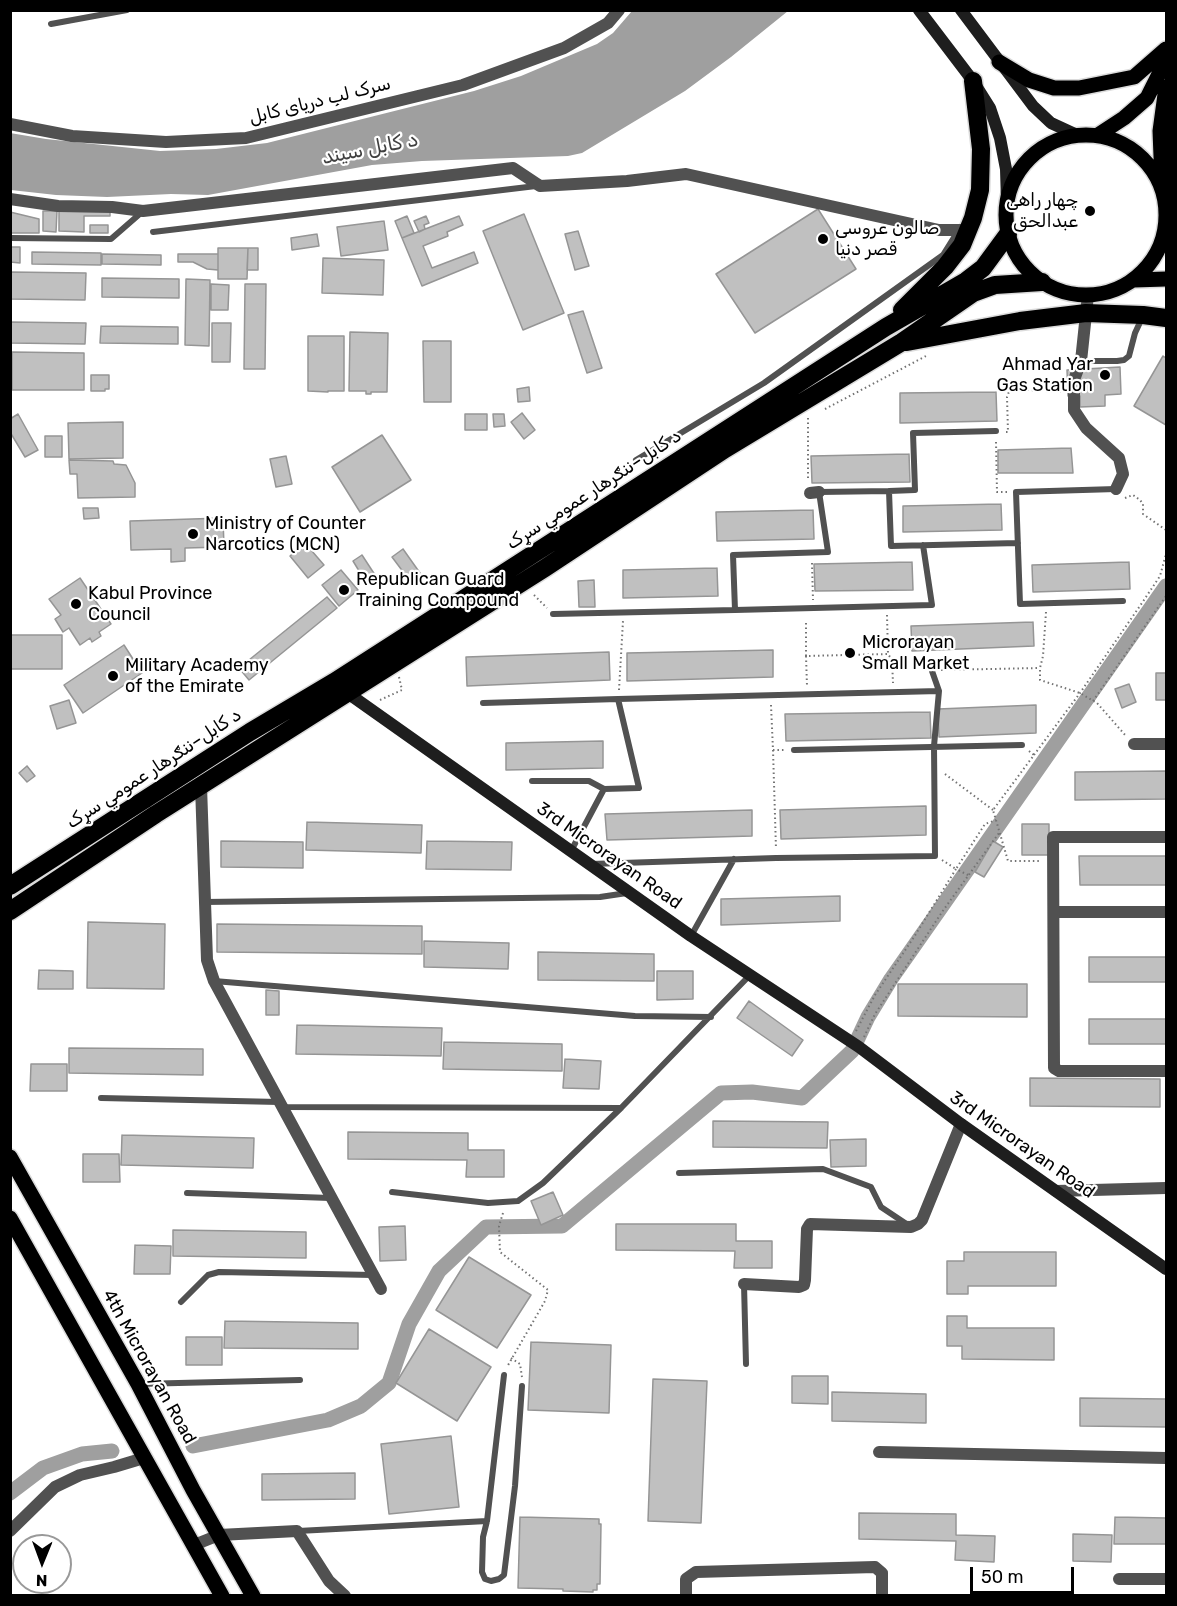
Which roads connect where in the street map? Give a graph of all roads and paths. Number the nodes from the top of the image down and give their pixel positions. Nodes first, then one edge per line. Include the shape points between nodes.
1 (127, 10) edge
2 (619, 10) edge
3 (919, 10) edge
4 (961, 10) edge
5 (51, 24) dead end
6 (1167, 49) edge
7 (1167, 60) edge
8 (999, 62) junction
9 (973, 81) junction
10 (1167, 87) edge
11 (10, 124) edge
12 (1077, 135) junction
13 (1098, 135) junction
14 (540, 186) junction
15 (1165, 197) edge
16 (10, 199) edge
17 (1007, 201) junction
18 (143, 211) junction
19 (963, 231) junction
20 (153, 232) dead end
21 (1008, 234) junction
22 (10, 238) edge
23 (1167, 279) edge
24 (1134, 280) junction
25 (1042, 282) junction
26 (1087, 304) junction
27 (1143, 315) junction
28 (1167, 318) edge
29 (886, 327) junction
30 (902, 342) junction
31 (934, 351) dead end
32 (1081, 361) junction
33 (1074, 393) junction
34 (818, 412) dead end
35 (808, 418) dead end
36 (996, 431) junction
37 (636, 460) dead end
38 (1116, 489) junction
39 (890, 491) junction
40 (814, 492) junction
41 (1016, 492) junction
42 (1167, 530) edge
43 (1018, 543) junction
44 (923, 545) junction
45 (812, 552) junction
46 (1167, 554) edge
47 (530, 590) dead end
48 (1167, 596) edge
49 (1123, 601) dead end
50 (1047, 603) junction
51 (887, 607) junction
52 (813, 609) junction
53 (735, 610) junction
54 (624, 611) junction
55 (553, 614) joint
56 (806, 623) dead end
57 (888, 654) junction
58 (806, 656) junction
59 (1040, 668) junction
60 (932, 671) joint
61 (398, 672) dead end
62 (939, 691) junction
63 (893, 692) junction
64 (1080, 693) junction
65 (349, 694) junction
66 (807, 694) junction
67 (770, 696) junction
68 (618, 699) junction
69 (1093, 701) junction
70 (483, 703) dead end
71 (367, 706) junction
72 (1134, 744) joint
73 (1167, 744) edge
74 (1022, 745) joint
75 (934, 746) junction
76 (773, 750) junction
77 (794, 750) joint
78 (1034, 755) junction
79 (934, 765) junction
80 (532, 782) dead end
81 (201, 786) junction
82 (604, 789) junction
83 (993, 810) junction
84 (996, 820) junction
85 (999, 833) junction
86 (1167, 837) edge
87 (571, 851) junction
88 (935, 856) junction
89 (776, 858) junction
90 (734, 859) junction
91 (1053, 861) junction
92 (591, 864) junction
93 (956, 869) junction
94 (968, 875) junction
95 (10, 886) edge
96 (631, 893) junction
97 (204, 902) junction
98 (10, 911) edge
99 (1054, 912) junction
100 (1167, 912) edge
101 (691, 936) junction
102 (750, 975) junction
103 (214, 981) junction
104 (711, 1017) junction
105 (855, 1045) junction
106 (1167, 1071) edge
107 (101, 1098) dead end
108 (280, 1104) junction
109 (621, 1108) junction
110 (961, 1124) junction
111 (10, 1157) edge
112 (679, 1173) dead end
113 (1167, 1188) edge
114 (1056, 1191) junction
115 (392, 1192) dead end
116 (187, 1193) dead end
117 (330, 1198) junction
118 (509, 1203) junction
119 (10, 1218) edge
120 (911, 1227) junction
121 (1167, 1269) edge
122 (374, 1275) junction
123 (744, 1284) joint
124 (381, 1289) dead end
125 (181, 1302) dead end
126 (511, 1358) junction
127 (746, 1364) dead end
128 (504, 1375) joint
129 (300, 1380) dead end
130 (138, 1384) junction
131 (522, 1386) joint
132 (879, 1452) dead end
133 (144, 1458) junction
134 (1167, 1458) edge
135 (487, 1521) junction
136 (10, 1531) edge
137 (297, 1531) junction
138 (219, 1535) junction
139 (194, 1545) junction
140 (1119, 1579) dead end
141 (1167, 1579) edge
142 (222, 1596) edge
143 (253, 1596) edge
144 (345, 1596) edge
145 (686, 1596) edge
146 (882, 1596) edge

1 - 5 lane
2 - 11 street, سرک لبِ دریای کابل via 608,23 564,48 463,85 246,138 166,142 72,136
3 - 9 street
4 - 8 street
6 - 8 main road via 1134,77 1079,88 1054,88 1029,80
7 - 13 main road via 1147,98
8 - 12 street via 1051,123
9 - 17 street via 990,108 1000,138
9 - 19 highway via 981,149 980,189
10 - 15 main road via 1160,131
12 - 13 main road
12 - 17 main road via 1052,142 1031,156 1015,177
13 - 15 main road via 1137,153 1152,168
14 - 18 street via 513,168
14 - 19 street via 627,182 686,174 939,230
14 - 20 lane
15 - 24 main road via 1166,224 1161,245
16 - 18 street
17 - 21 main road
18 - 22 lane via 111,239
19 - 29 highway via 962,245 945,267
19 - 37 lane via 942,255 764,382
21 - 25 main road via 1021,261
21 - 29 highway, د کابل–ننګرهار عمومي سړک via 983,268 966,281
23 - 24 main road
24 - 26 main road
25 - 26 main road
25 - 30 highway, د کابل–ننګرهار عمومي سړک via 995,285 973,293
26 - 27 highway
26 - 30 highway via 1020,321
26 - 32 street
27 - 28 highway
27 - 32 lane via 1129,356 1124,360
29 - 95 highway, د کابل–ننګرهار عمومي سړک
30 - 65 highway, د کابل–ننګرهار عمومي سړک via 724,449
31 - 34 path
32 - 33 street
33 - 36 path via 1010,389 1006,397 1008,432
33 - 38 street via 1074,410 1086,428 1119,458 1123,474
35 - 40 path via 807,471
36 - 39 lane via 913,433 915,490
36 - 41 path via 997,492
38 - 41 lane
38 - 42 path via 1118,498 1133,495 1140,500 1143,514
39 - 40 lane
39 - 44 lane via 891,546
40 - 45 lane via 828,552
41 - 43 lane
43 - 44 lane
43 - 50 lane via 1020,604
44 - 51 lane via 932,605
45 - 52 path
45 - 53 lane via 733,555
46 - 64 path via 1160,576
47 - 55 path
48 - 69 path
49 - 50 lane
50 - 59 path
51 - 52 lane
51 - 57 path
52 - 53 lane
53 - 54 lane
54 - 55 lane
54 - 68 path
56 - 58 path
57 - 58 path
57 - 63 path via 892,660
58 - 66 path
59 - 60 path
59 - 64 path via 1040,680
60 - 62 lane
61 - 71 path via 402,690
62 - 63 lane
62 - 75 lane
63 - 66 lane
64 - 69 path
64 - 78 path
65 - 71 street, 3rd Microrayan Road
65 - 81 highway, د کابل–ننګرهار عمومي سړک
66 - 67 lane
67 - 68 lane
67 - 76 path
68 - 70 lane
68 - 82 lane via 639,788
69 - 72 path
71 - 87 street, 3rd Microrayan Road
72 - 73 street
74 - 75 lane
74 - 78 path
75 - 77 lane
75 - 79 lane
76 - 77 path
76 - 89 path
78 - 83 path
79 - 83 path
79 - 88 lane
80 - 82 lane via 589,781
81 - 97 street
81 - 98 highway, د کابل–ننګرهار عمومي سړک
82 - 87 lane
83 - 84 path
84 - 85 path
84 - 93 path via 985,824
85 - 91 path via 1008,861
85 - 94 path
86 - 91 street via 1053,837
87 - 92 street, 3rd Microrayan Road
88 - 89 lane
88 - 93 path
89 - 90 lane
90 - 92 lane
90 - 101 lane
91 - 99 street
92 - 96 street, 3rd Microrayan Road
93 - 94 path
93 - 105 path via 875,995
94 - 105 path
96 - 97 lane via 600,897
96 - 101 street, 3rd Microrayan Road
97 - 103 street via 207,960
99 - 100 street
99 - 106 street via 1054,1068
101 - 102 street, 3rd Microrayan Road
102 - 104 lane
102 - 105 street, 3rd Microrayan Road
103 - 104 lane via 635,1016
103 - 108 street
104 - 109 lane
105 - 110 street, 3rd Microrayan Road
107 - 108 lane
108 - 109 lane
108 - 117 street
109 - 118 lane via 543,1184
110 - 114 street, 3rd Microrayan Road
110 - 120 street via 922,1220
111 - 130 main road, 4th Microrayan Road
112 - 120 lane via 823,1169 871,1187 881,1207
113 - 114 street
114 - 121 street, 3rd Microrayan Road
115 - 118 lane
116 - 117 lane
117 - 122 street
118 - 126 path via 500,1218 500,1252 548,1290 546,1301
119 - 133 main road
120 - 123 street via 810,1224 804,1285
122 - 124 street
122 - 125 lane via 219,1272 208,1275
123 - 127 lane
126 - 128 path
126 - 131 path via 520,1364
128 - 135 lane
129 - 130 lane
130 - 138 main road, 4th Microrayan Road
131 - 135 lane via 516,1486 504,1575 490,1581 482,1572
132 - 134 street
133 - 136 street via 80,1475 55,1487
133 - 139 main road
135 - 137 lane
137 - 138 street
137 - 144 street via 329,1581
138 - 139 street
138 - 143 main road, 4th Microrayan Road
139 - 142 main road
140 - 141 street
145 - 146 street via 686,1579 696,1572 875,1567 882,1573

